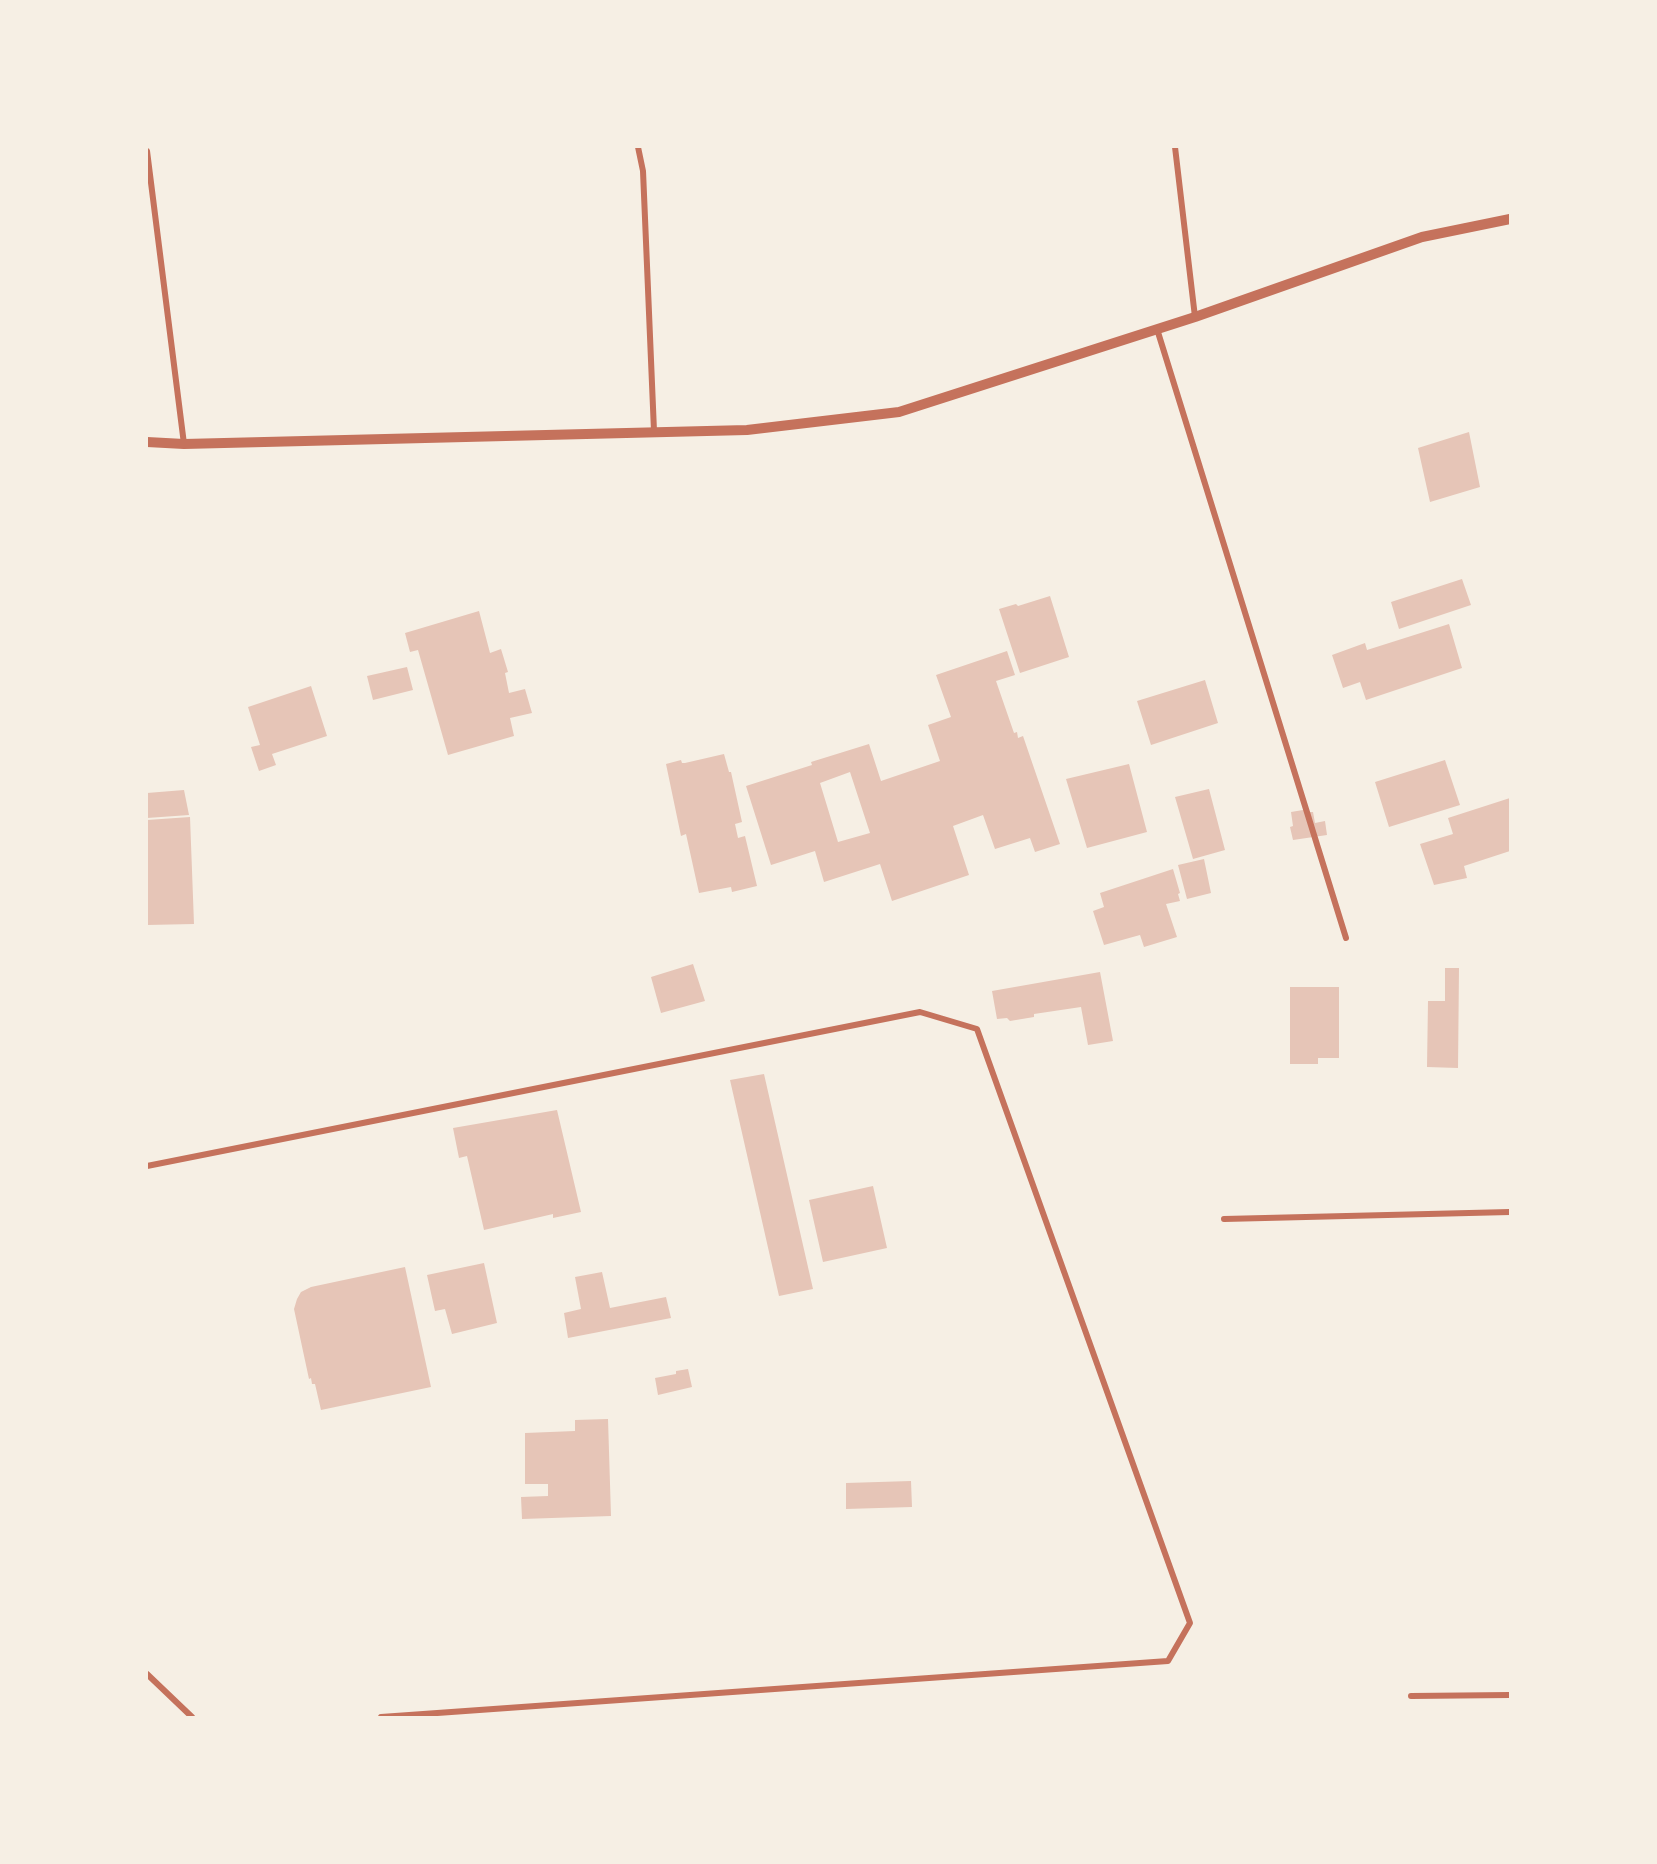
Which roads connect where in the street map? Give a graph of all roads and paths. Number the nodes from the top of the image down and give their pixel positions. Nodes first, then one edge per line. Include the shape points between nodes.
1 (638, 147) edge
2 (1175, 147) edge
3 (147, 151) edge
4 (1510, 219) edge
5 (1196, 317) junction
6 (1157, 329) junction
7 (654, 431) junction
8 (147, 442) edge
9 (184, 444) junction
10 (1347, 938) dead end
11 (147, 1166) edge
12 (1510, 1212) edge
13 (1224, 1219) dead end
14 (147, 1674) edge
15 (1510, 1695) edge
16 (1411, 1696) dead end
17 (192, 1717) edge
18 (381, 1717) edge

1 - 7 street
2 - 5 street
3 - 9 street
4 - 5 street via 1422,237
5 - 6 street
6 - 7 street via 899,412 747,430
6 - 10 street
7 - 9 street
8 - 9 street
11 - 18 street via 920,1012 977,1029 1190,1623 1168,1661
12 - 13 street
14 - 17 street
15 - 16 street

